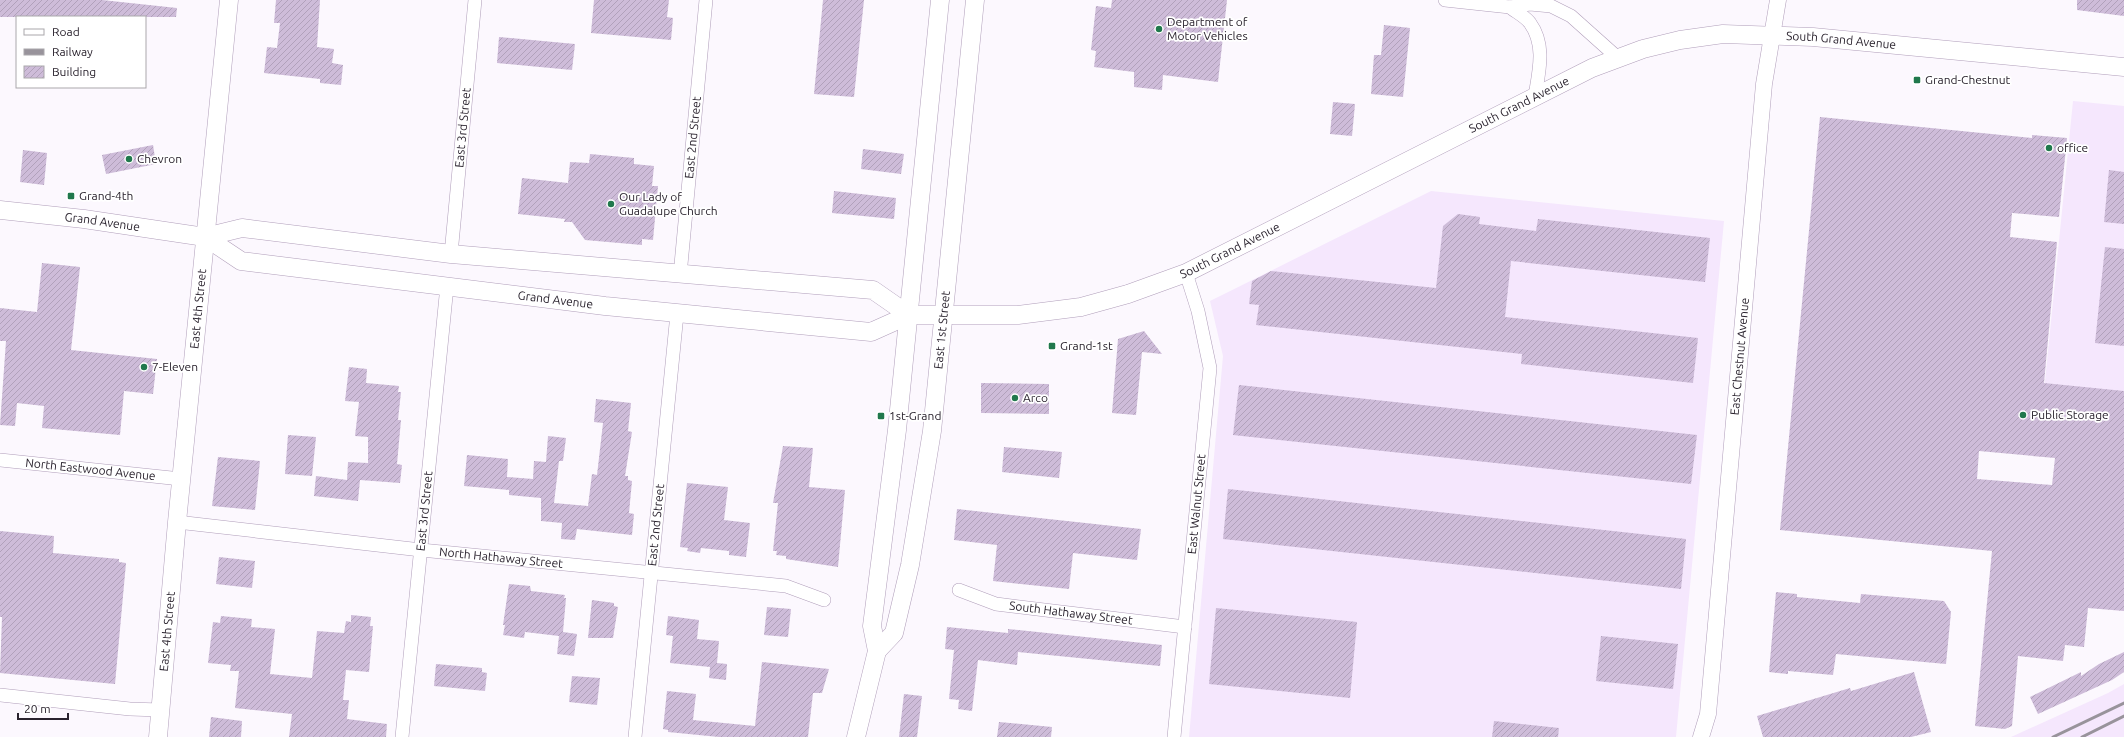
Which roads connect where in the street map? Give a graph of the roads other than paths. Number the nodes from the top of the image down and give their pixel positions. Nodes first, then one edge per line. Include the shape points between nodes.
1 (229, 0) edge
2 (475, 0) edge
3 (706, 0) edge
4 (940, 0) edge
5 (975, 0) edge
6 (1445, 0) edge
7 (1778, 0) edge
8 (1510, 7) junction
9 (1772, 36) junction
10 (1618, 58) junction
11 (2124, 66) edge
12 (1535, 96) junction
13 (0, 210) edge
14 (205, 237) junction
15 (452, 254) junction
16 (1186, 273) junction
17 (680, 275) junction
18 (447, 286) junction
19 (677, 314) junction
20 (909, 315) junction
21 (944, 316) junction
22 (0, 460) edge
23 (181, 479) junction
24 (177, 522) junction
25 (421, 550) junction
26 (650, 572) junction
27 (959, 590) dead end
28 (824, 600) dead end
29 (1185, 628) junction
30 (877, 651) junction
31 (0, 695) edge
32 (160, 710) junction
33 (1708, 714) junction
34 (158, 737) edge
35 (402, 737) edge
36 (635, 737) edge
37 (856, 737) edge
38 (1174, 737) edge
39 (1701, 737) edge
40 (1712, 737) edge

1 - 14 main road, East 4th Street
2 - 15 street, East 3rd Street
3 - 17 street, East 2nd Street
4 - 20 main road, East 1st Street
5 - 21 main road, East 1st Street
6 - 8 street
7 - 9 street, East Chestnut Avenue
8 - 10 street via 1530,4 1552,6 1571,16
8 - 12 street via 1530,22 1539,41 1541,62
9 - 10 main road, South Grand Avenue via 1723,34 1680,40
9 - 11 main road, South Grand Avenue via 1813,37
9 - 33 street, East Chestnut Avenue via 1764,84
10 - 12 main road, South Grand Avenue
12 - 16 main road, South Grand Avenue
13 - 14 main road, Grand Avenue via 84,219
14 - 15 main road, Grand Avenue via 242,228
14 - 18 main road, Grand Avenue via 241,261
14 - 23 main road, East 4th Street
15 - 17 main road, Grand Avenue
16 - 21 main road, South Grand Avenue via 1128,294 1081,307 1018,315
16 - 29 street, East Walnut Street via 1198,311 1210,368
17 - 20 main road, Grand Avenue via 873,290
18 - 19 main road, Grand Avenue
18 - 25 street, East 3rd Street
19 - 20 main road, Grand Avenue via 871,332
19 - 26 street, East 2nd Street
20 - 21 main road, Grand Avenue
20 - 30 main road, East 1st Street via 872,626
21 - 30 main road, East 1st Street via 932,431 910,564 894,633
22 - 23 street, North Eastwood Avenue
23 - 24 main road, East 4th Street
24 - 25 street, North Hathaway Street
24 - 32 main road, East 4th Street
25 - 26 street, North Hathaway Street
25 - 35 street, East 3rd Street
26 - 28 street, North Hathaway Street via 786,586
26 - 36 street, East 2nd Street
27 - 29 street, South Hathaway Street via 996,604
29 - 38 street, East Walnut Street
30 - 37 main road, East 1st Street
31 - 32 street
32 - 34 main road, East 4th Street
33 - 39 street, East Chestnut Avenue
33 - 40 street, East Chestnut Avenue

